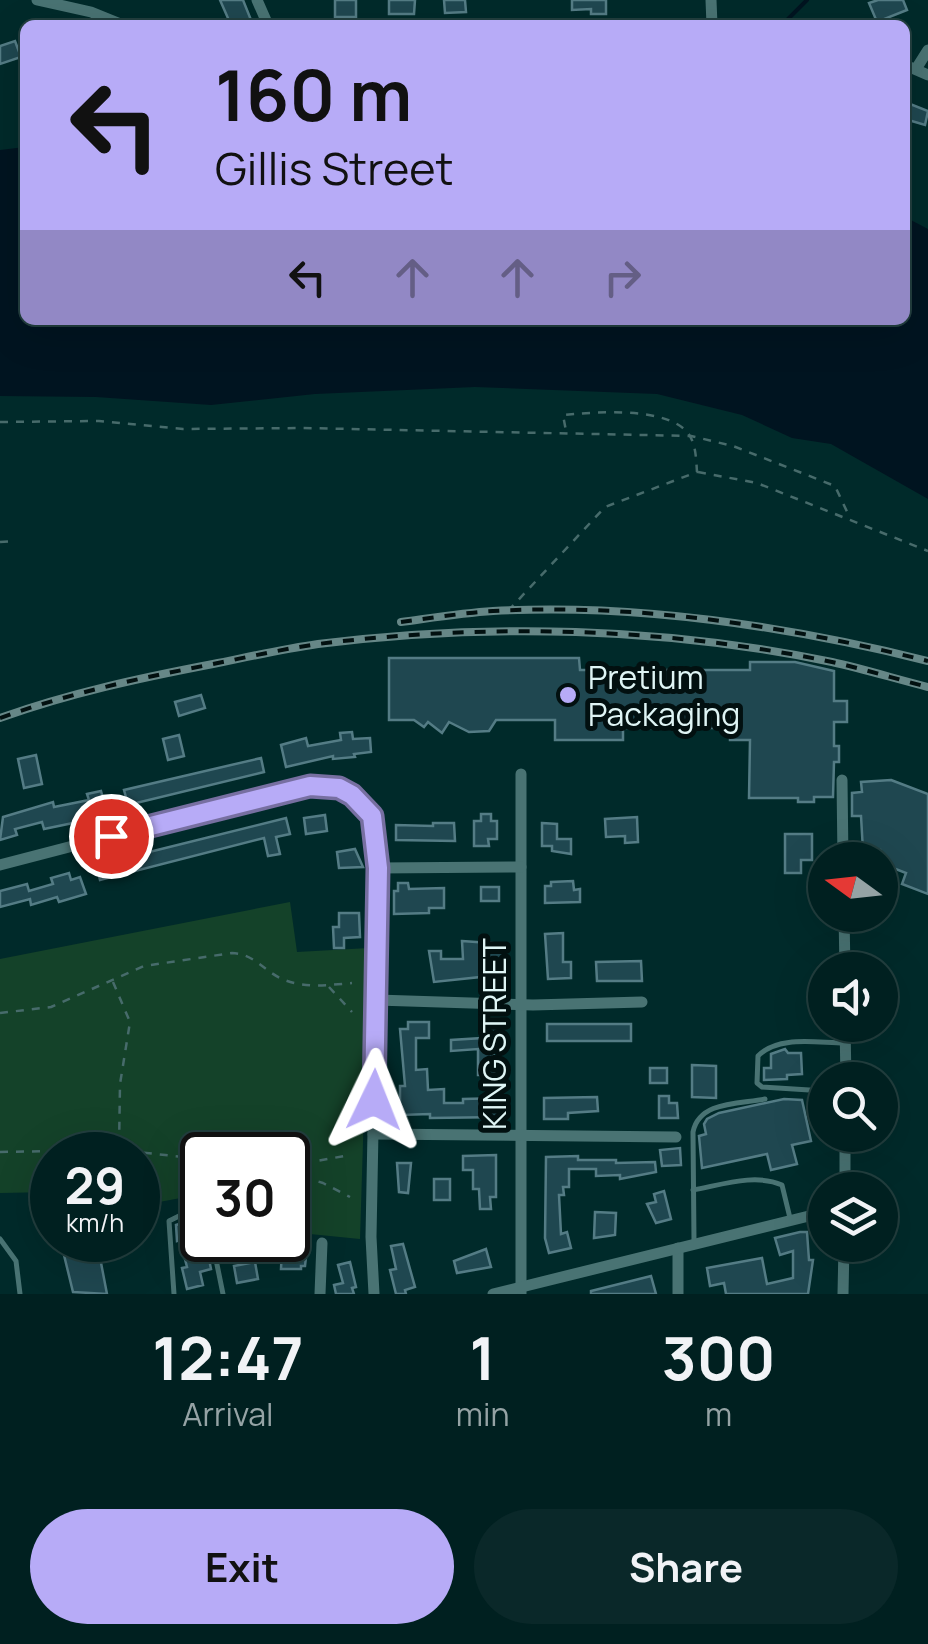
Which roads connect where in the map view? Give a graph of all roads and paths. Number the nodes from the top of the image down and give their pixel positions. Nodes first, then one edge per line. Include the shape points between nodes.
1 (37, 0) edge
2 (110, 20) edge
3 (928, 50) edge
4 (916, 70) edge
5 (0, 422) edge
6 (567, 433) junction
7 (691, 436) junction
8 (697, 472) junction
9 (850, 518) junction
10 (14, 541) dead end
11 (0, 542) edge
12 (928, 551) edge
13 (508, 611) dead end
14 (521, 774) dead end
15 (842, 780) dead end
16 (843, 842) edge
17 (0, 864) edge
18 (521, 867) junction
19 (378, 868) junction
20 (113, 982) junction
21 (352, 983) dead end
22 (327, 986) junction
23 (377, 1000) junction
24 (642, 1002) dead end
25 (521, 1003) junction
26 (352, 1012) dead end
27 (0, 1013) edge
28 (845, 1043) joint
29 (846, 1062) edge
30 (808, 1090) edge
31 (765, 1099) dead end
32 (119, 1132) edge
33 (373, 1134) junction
34 (521, 1134) junction
35 (676, 1137) dead end
36 (30, 1151) edge
37 (0, 1152) edge
38 (350, 1155) dead end
39 (310, 1162) edge
40 (310, 1179) edge
41 (693, 1190) junction
42 (350, 1198) dead end
43 (180, 1216) edge
44 (808, 1216) edge
45 (790, 1220) junction
46 (0, 1239) edge
47 (322, 1242) dead end
48 (694, 1244) junction
49 (678, 1248) junction
50 (216, 1262) edge
51 (844, 1262) edge
52 (521, 1290) edge
53 (20, 1294) edge
54 (174, 1294) edge
55 (223, 1294) edge
56 (320, 1294) edge
57 (374, 1294) edge
58 (493, 1294) edge
59 (678, 1294) edge
60 (844, 1294) edge

1 - 2 street
3 - 4 street
5 - 6 path
6 - 7 path
6 - 7 path via 563,415 605,412 663,418
7 - 8 path
7 - 9 path via 834,486
8 - 9 path via 757,483
8 - 13 path via 605,506
9 - 12 path
10 - 11 path
14 - 18 street, KING STREET
15 - 16 street
17 - 19 street via 310,786 339,788 372,816
18 - 19 street
18 - 25 street, KING STREET
19 - 23 street
20 - 22 path via 144,966 232,953 246,954 292,982
20 - 27 path via 51,1006
20 - 32 path via 130,1022
21 - 22 path
22 - 26 path
23 - 25 street
23 - 33 street
24 - 25 street
25 - 34 street, KING STREET
28 - 29 street
28 - 30 lane via 768,1046 758,1056 762,1087
31 - 41 lane via 709,1109 697,1118
33 - 34 street
33 - 57 street
34 - 35 street
34 - 52 street, KING STREET
36 - 37 path
38 - 39 path
40 - 42 path
41 - 45 lane via 777,1182
41 - 48 lane
43 - 54 lane via 169,1221
44 - 45 street
45 - 48 street
46 - 53 lane via 16,1261
47 - 56 street
48 - 49 street
49 - 52 street
49 - 59 street
50 - 55 lane
51 - 60 street
52 - 58 street

